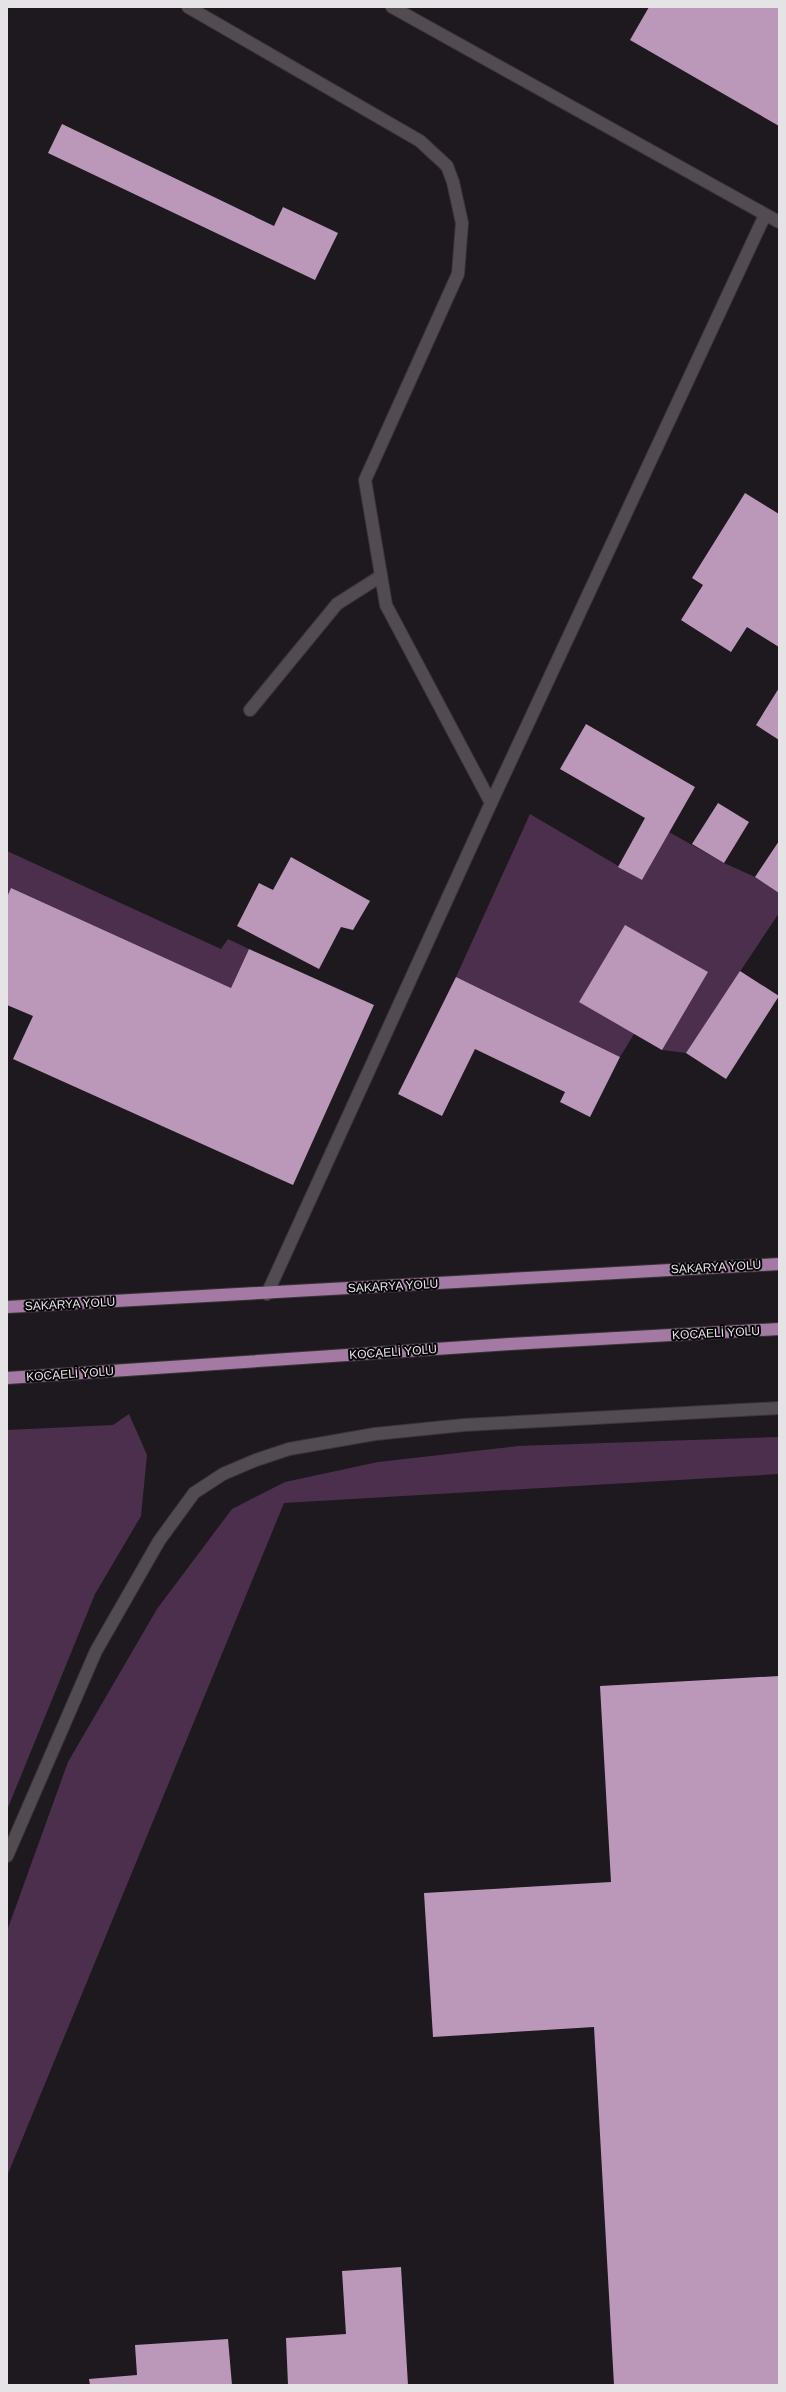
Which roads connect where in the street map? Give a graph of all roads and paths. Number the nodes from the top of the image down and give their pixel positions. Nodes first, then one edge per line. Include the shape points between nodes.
1 (188, 7) edge
2 (392, 7) edge
3 (765, 215) junction
4 (779, 222) edge
5 (381, 576) junction
6 (250, 710) dead end
7 (491, 803) junction
8 (779, 1264) edge
9 (268, 1294) junction
10 (7, 1307) edge
11 (779, 1329) edge
12 (7, 1378) edge
13 (779, 1408) edge
14 (7, 1856) edge

1 - 5 street via 420,141 447,166 454,182 462,223 458,274 365,480
2 - 3 street
3 - 4 street
3 - 7 street
5 - 6 street via 337,604
5 - 7 street via 386,605
7 - 9 street
8 - 9 highway, SAKARYA YOLU
9 - 10 highway, SAKARYA YOLU
11 - 12 highway, KOCAELİ YOLU
13 - 14 street via 464,1425 375,1434 289,1449 223,1474 194,1493 159,1540 100,1644

